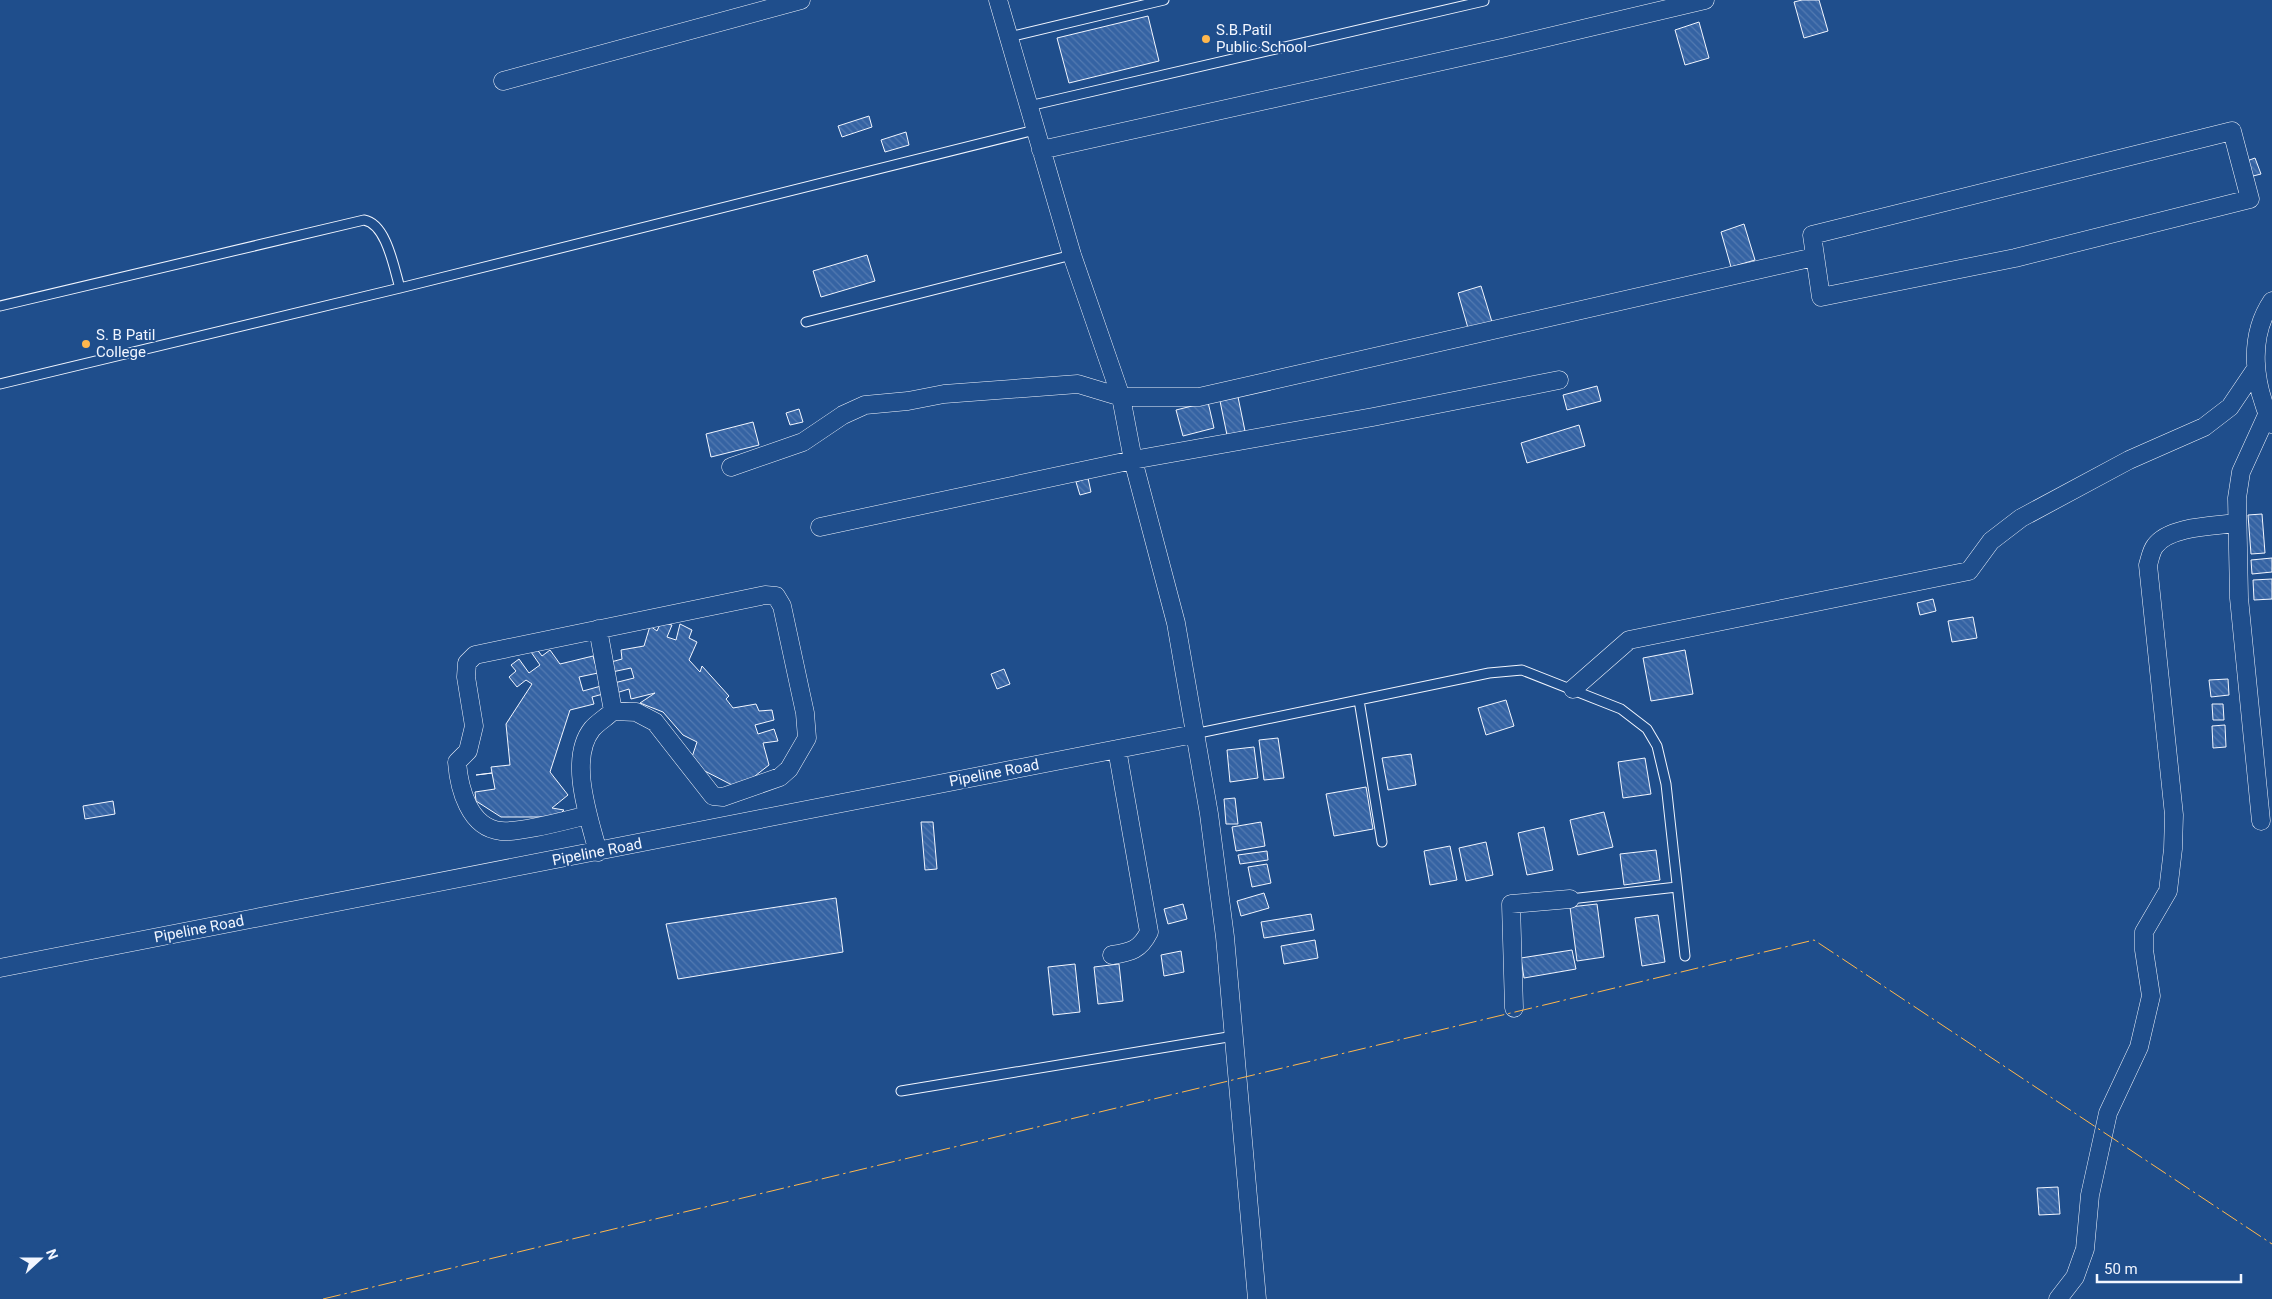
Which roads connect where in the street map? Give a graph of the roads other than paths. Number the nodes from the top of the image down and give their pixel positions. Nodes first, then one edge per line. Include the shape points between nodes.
1 (800, 0) edge
2 (998, 0) edge
3 (1164, 0) edge
4 (1485, 0) edge
5 (1705, 0) edge
6 (1009, 37) junction
7 (503, 82) dead end
8 (1029, 106) junction
9 (1035, 130) junction
10 (1041, 150) junction
11 (1072, 255) junction
12 (1814, 256) junction
13 (400, 288) junction
14 (2272, 301) edge
15 (0, 306) edge
16 (806, 322) dead end
17 (2255, 370) junction
18 (1559, 380) dead end
19 (0, 384) edge
20 (1121, 397) junction
21 (2270, 420) edge
22 (1133, 460) junction
23 (731, 467) dead end
24 (2237, 523) junction
25 (820, 527) dead end
26 (598, 630) junction
27 (1573, 689) junction
28 (1359, 700) junction
29 (613, 711) junction
30 (1194, 734) junction
31 (1117, 749) junction
32 (588, 815) junction
33 (2260, 821) dead end
34 (1382, 842) dead end
35 (598, 852) junction
36 (1677, 887) junction
37 (1570, 899) joint
38 (1112, 955) dead end
39 (1685, 956) dead end
40 (0, 968) edge
41 (1514, 1008) dead end
42 (1234, 1036) junction
43 (901, 1091) dead end
44 (1257, 1299) edge
45 (2058, 1299) edge

1 - 7 street
2 - 6 street
3 - 6 lane
4 - 8 lane
5 - 10 street via 1506,48
6 - 8 street
8 - 9 street
9 - 10 street
9 - 13 lane
10 - 11 street
11 - 16 lane
11 - 20 street
12 - 12 street via 1821,296 2015,258 2250,199 2232,131 1812,235
12 - 20 street via 1199,397
13 - 15 lane via 378,227 372,221 364,220
13 - 19 lane
14 - 17 street via 2257,331
17 - 21 street
17 - 27 street via 2230,407 2204,427 2129,460 2021,518 1990,541 1969,571 1629,640
18 - 22 street
20 - 22 street
20 - 23 street via 1078,384 944,394 865,405 843,414 803,442
21 - 24 street via 2241,472
22 - 25 street
22 - 30 street via 1176,623
24 - 33 street via 2239,598
24 - 45 street via 2185,530 2165,537 2154,547 2148,565 2174,815 2174,849 2168,891 2144,932 2151,996 2139,1047 2108,1113 2090,1195 2085,1248 2075,1277
26 - 29 street
26 - 29 street via 765,595 776,596 782,606 805,713 807,738 789,769 780,777 723,797 713,796 655,722 636,712
26 - 32 street via 475,655 467,663 466,677 474,726 468,750 457,762 458,781 469,810 484,826 501,831
27 - 28 lane via 1522,670 1489,673
27 - 36 lane via 1621,709 1647,729 1657,746 1666,784
28 - 30 lane
28 - 34 lane
29 - 32 street via 592,729 580,758
30 - 31 street, Pipeline Road
30 - 42 street via 1217,868
31 - 35 street, Pipeline Road
31 - 38 street via 1149,932 1132,952
32 - 35 street
35 - 40 street, Pipeline Road
36 - 37 lane
36 - 39 lane
37 - 41 street via 1511,904
42 - 43 lane
42 - 44 street

